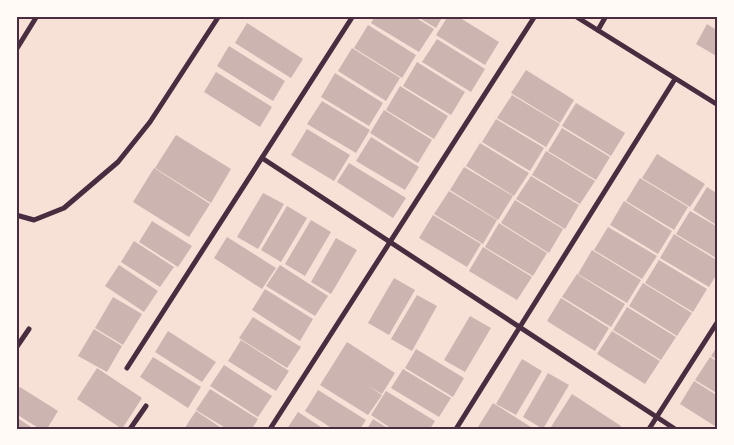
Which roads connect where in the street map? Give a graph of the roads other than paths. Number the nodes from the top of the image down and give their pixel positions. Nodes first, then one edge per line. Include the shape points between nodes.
1 (37, 16) edge
2 (219, 16) edge
3 (353, 16) edge
4 (535, 16) edge
5 (574, 16) edge
6 (606, 16) edge
7 (598, 30) junction
8 (16, 50) edge
9 (675, 79) junction
10 (718, 105) edge
11 (262, 158) junction
12 (16, 215) edge
13 (390, 242) junction
14 (718, 322) edge
15 (519, 326) junction
16 (29, 328) dead end
17 (16, 348) edge
18 (127, 368) dead end
19 (146, 406) dead end
20 (656, 417) junction
21 (130, 429) edge
22 (270, 429) edge
23 (456, 429) edge
24 (649, 429) edge
25 (675, 429) edge

1 - 8 street
2 - 12 street via 150,122 118,162 64,208 34,220
3 - 11 street
4 - 13 street
5 - 7 street
6 - 7 street
7 - 9 street
9 - 10 street
9 - 15 street
11 - 13 street
11 - 18 street
13 - 15 street
13 - 22 street
14 - 20 street
15 - 20 street
15 - 23 street
16 - 17 street
19 - 21 street
20 - 24 street
20 - 25 street

